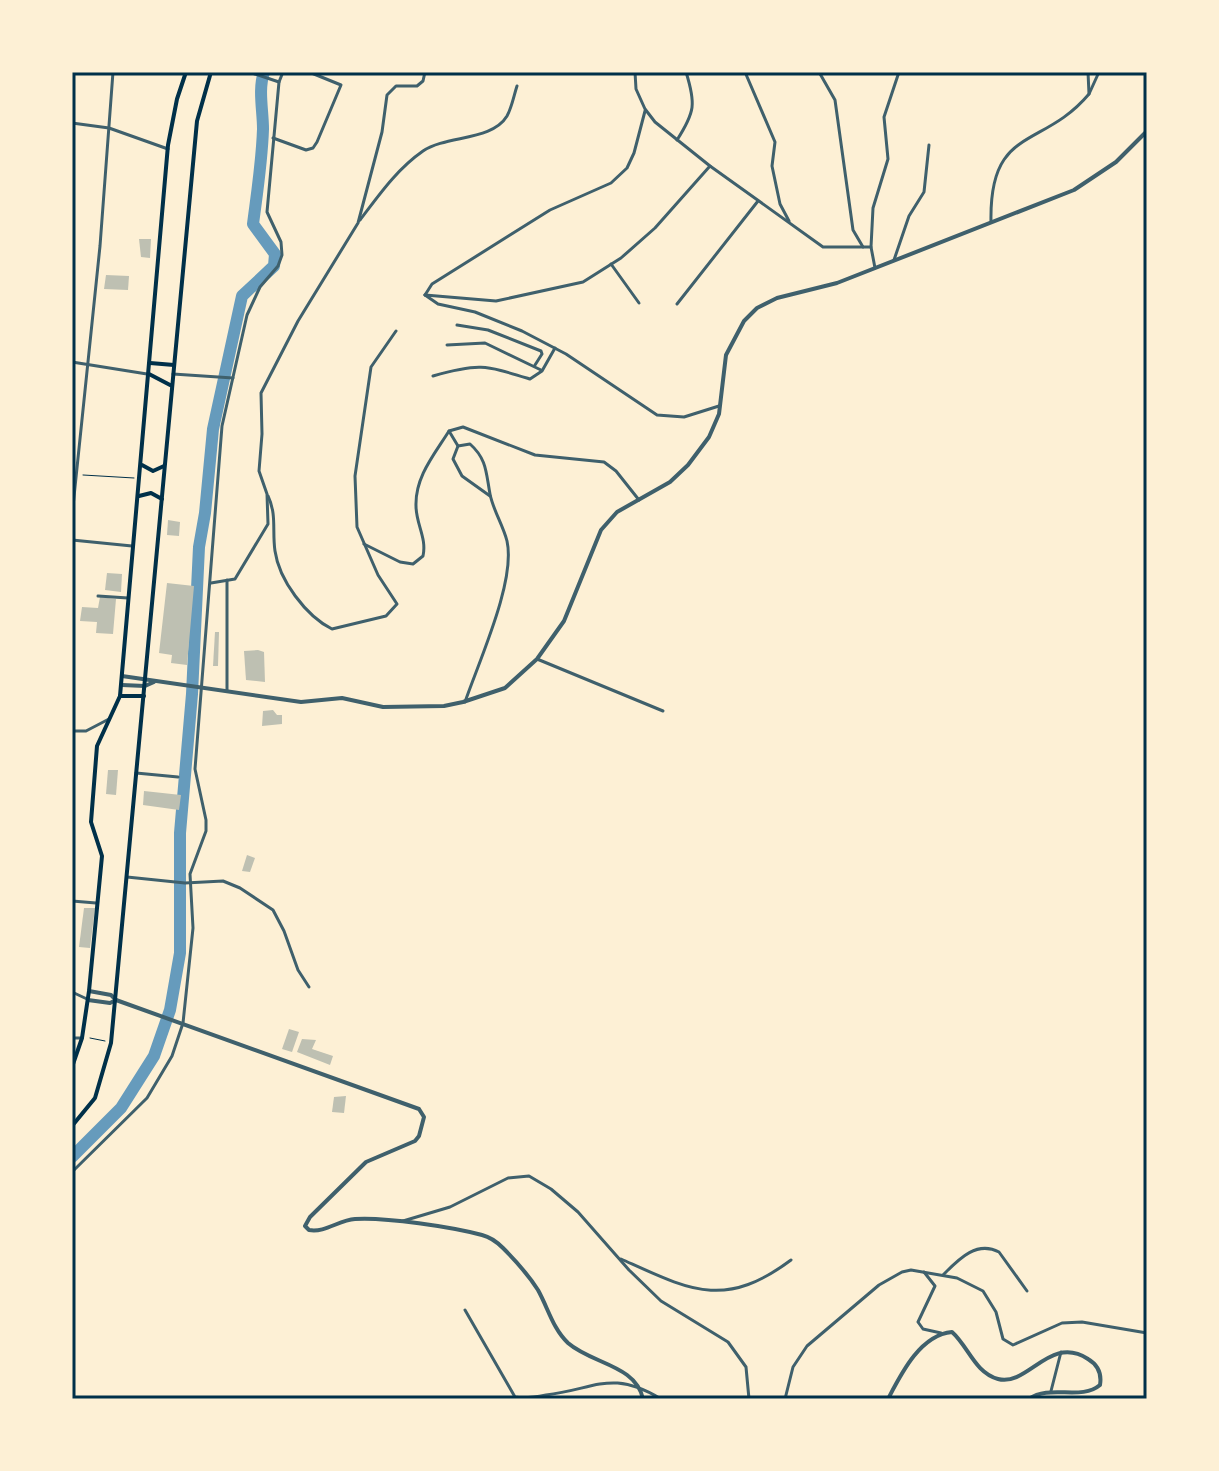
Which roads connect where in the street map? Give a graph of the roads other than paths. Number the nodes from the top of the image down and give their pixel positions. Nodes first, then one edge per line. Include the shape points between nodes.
1 (113, 72) edge
2 (186, 72) edge
3 (211, 72) edge
4 (249, 72) edge
5 (283, 72) edge
6 (309, 72) edge
7 (425, 72) edge
8 (635, 72) edge
9 (686, 72) edge
10 (745, 72) edge
11 (819, 72) edge
12 (899, 72) edge
13 (919, 72) edge
14 (1088, 72) edge
15 (1099, 72) edge
16 (255, 74) edge
17 (278, 82) junction
18 (517, 86) dead end
19 (1089, 94) junction
20 (645, 109) junction
21 (72, 123) edge
22 (109, 128) junction
23 (1147, 131) edge
24 (273, 138) junction
25 (677, 140) junction
26 (929, 145) dead end
27 (168, 149) junction
28 (710, 166) junction
29 (758, 201) junction
30 (991, 222) junction
31 (358, 223) junction
32 (791, 225) junction
33 (863, 247) junction
34 (871, 247) junction
35 (894, 260) junction
36 (611, 264) junction
37 (875, 268) junction
38 (425, 295) junction
39 (639, 303) dead end
40 (677, 304) dead end
41 (457, 325) dead end
42 (396, 331) dead end
43 (447, 345) dead end
44 (555, 348) junction
45 (72, 362) edge
46 (88, 363) junction
47 (150, 363) junction
48 (174, 365) junction
49 (535, 365) junction
50 (542, 371) junction
51 (148, 374) junction
52 (173, 374) junction
53 (433, 376) dead end
54 (232, 378) junction
55 (172, 386) junction
56 (719, 406) junction
57 (449, 431) junction
58 (458, 446) junction
59 (142, 465) junction
60 (164, 466) junction
61 (74, 474) edge
62 (267, 494) junction
63 (139, 496) junction
64 (490, 496) junction
65 (162, 499) junction
66 (639, 500) junction
67 (72, 516) edge
68 (72, 540) edge
69 (364, 544) junction
70 (133, 546) junction
71 (227, 580) junction
72 (211, 583) junction
73 (98, 596) dead end
74 (128, 598) junction
75 (537, 659) junction
76 (122, 676) junction
77 (145, 678) junction
78 (154, 682) junction
79 (122, 685) junction
80 (145, 686) junction
81 (201, 687) junction
82 (227, 691) junction
83 (120, 696) junction
84 (144, 696) junction
85 (465, 702) junction
86 (663, 711) dead end
87 (112, 717) junction
88 (72, 731) edge
89 (136, 773) junction
90 (178, 777) dead end
91 (127, 877) junction
92 (188, 883) junction
93 (72, 901) edge
94 (98, 903) junction
95 (309, 987) dead end
96 (89, 991) junction
97 (75, 993) edge
98 (88, 1000) junction
99 (116, 1000) junction
100 (183, 1023) junction
101 (72, 1038) edge
102 (82, 1038) junction
103 (72, 1067) edge
104 (72, 1126) edge
105 (72, 1172) edge
106 (399, 1222) junction
107 (617, 1257) junction
108 (791, 1260) dead end
109 (924, 1272) junction
110 (943, 1275) junction
111 (1027, 1291) dead end
112 (465, 1310) dead end
113 (941, 1333) junction
114 (1147, 1333) edge
115 (1061, 1352) junction
116 (640, 1386) junction
117 (1051, 1391) junction
118 (557, 1397) edge
119 (643, 1399) edge
120 (661, 1399) edge
121 (749, 1399) edge
122 (785, 1399) edge
123 (888, 1399) edge
124 (1029, 1399) edge

1 - 22 street
2 - 27 main road
3 - 48 main road via 197,121
4 - 16 street
5 - 17 street
6 - 24 street via 341,85 317,142 311,150
7 - 31 street via 417,86 396,86 387,95
8 - 20 street
9 - 25 street via 694,106
10 - 32 street via 775,142 772,166 780,204
11 - 33 street via 835,100 853,230
12 - 13 street
12 - 34 street via 884,117 888,159 873,208
14 - 19 street
15 - 19 street
16 - 17 street
17 - 24 street
18 - 31 street via 507,116 497,126 439,142 421,153 393,177
19 - 30 street via 1076,109 1010,149 1000,162 990,198
20 - 25 street
20 - 38 street via 627,168 611,183 550,210 432,284
21 - 22 street
22 - 27 street
22 - 46 street
23 - 30 street via 1116,162 1074,190
24 - 54 street via 267,212 282,255 247,315
25 - 28 street
26 - 35 street via 924,192 909,216
27 - 47 main road
28 - 29 street
28 - 36 street via 655,228
29 - 32 street
29 - 40 street
30 - 35 street
31 - 62 street via 261,393 259,471
32 - 33 street via 823,247
33 - 34 street
34 - 37 street
35 - 37 street
36 - 38 street via 583,282 496,301
36 - 39 street
37 - 56 street via 757,308 726,355
38 - 44 street
41 - 49 street via 488,330 541,351
42 - 69 street via 371,367 368,382 355,476 357,527
43 - 49 street via 485,343
44 - 50 street
44 - 56 street via 657,415 684,417
45 - 46 street
46 - 51 street
46 - 61 street
47 - 48 main road
47 - 51 main road
48 - 52 main road
49 - 50 street
50 - 53 street via 530,379 469,366
51 - 55 main road
51 - 59 main road
52 - 54 street
52 - 55 main road
54 - 72 street via 222,426
55 - 60 main road
56 - 66 street via 709,437 688,465
57 - 58 street
57 - 66 street via 463,427 535,455 604,462
57 - 69 street via 418,481 415,508 426,544 423,556 413,564 400,562
58 - 64 street via 453,459 462,476
58 - 64 street via 470,444 479,453 488,471
59 - 60 main road via 153,471
59 - 63 main road
60 - 65 main road
61 - 67 street
62 - 69 street via 274,509 280,569 305,609 332,629 386,616 397,604
62 - 71 street via 268,524 235,579
63 - 65 main road via 151,493
63 - 70 main road
64 - 85 street via 507,542 508,577
65 - 77 main road
66 - 75 street via 617,512 601,530 564,621
68 - 70 street
70 - 74 main road
71 - 72 street
71 - 82 street
72 - 81 street
73 - 74 street
74 - 76 main road
75 - 85 street via 505,688
75 - 86 street
76 - 77 street
76 - 79 main road
77 - 78 street
77 - 80 main road
78 - 80 street
78 - 81 street
79 - 80 street
79 - 83 main road
80 - 84 main road
81 - 82 street
81 - 92 street via 195,769 206,831
82 - 85 street via 301,702 342,698 383,707
83 - 84 main road
83 - 87 main road
84 - 89 main road
87 - 88 street via 86,731
87 - 94 main road via 100,738 94,770 91,822 102,856
89 - 90 street
89 - 91 main road
91 - 92 street
91 - 99 main road
92 - 95 street via 223,881 273,910
92 - 100 street via 193,928
93 - 94 street
94 - 96 main road
96 - 97 street
96 - 98 main road
96 - 99 street
97 - 98 street
98 - 99 street
98 - 102 main road
99 - 100 street
99 - 104 main road via 111,1043 95,1098
100 - 105 street via 172,1056 147,1098
100 - 106 street via 422,1112 415,1141 366,1162 305,1226 314,1232 354,1219
101 - 102 street
102 - 103 main road
106 - 107 street via 459,1203 508,1178 529,1176 578,1212
106 - 116 street via 491,1238 537,1289 565,1340
107 - 108 street via 712,1291 751,1285
107 - 121 street via 661,1301 728,1342 746,1367
109 - 110 street
109 - 113 street via 935,1286 918,1322 923,1329
109 - 122 street via 911,1270 890,1278 807,1346 793,1367
110 - 111 street via 967,1252 993,1248
110 - 114 street via 983,1291 992,1301 1007,1344 1021,1343 1062,1323
112 - 118 street via 515,1397
113 - 115 street via 952,1332 983,1370 1007,1381
113 - 123 street via 920,1348
115 - 117 street
115 - 117 street via 1071,1351 1095,1363 1100,1385 1093,1391
116 - 118 street via 607,1382
116 - 119 street
116 - 120 street
117 - 124 street

